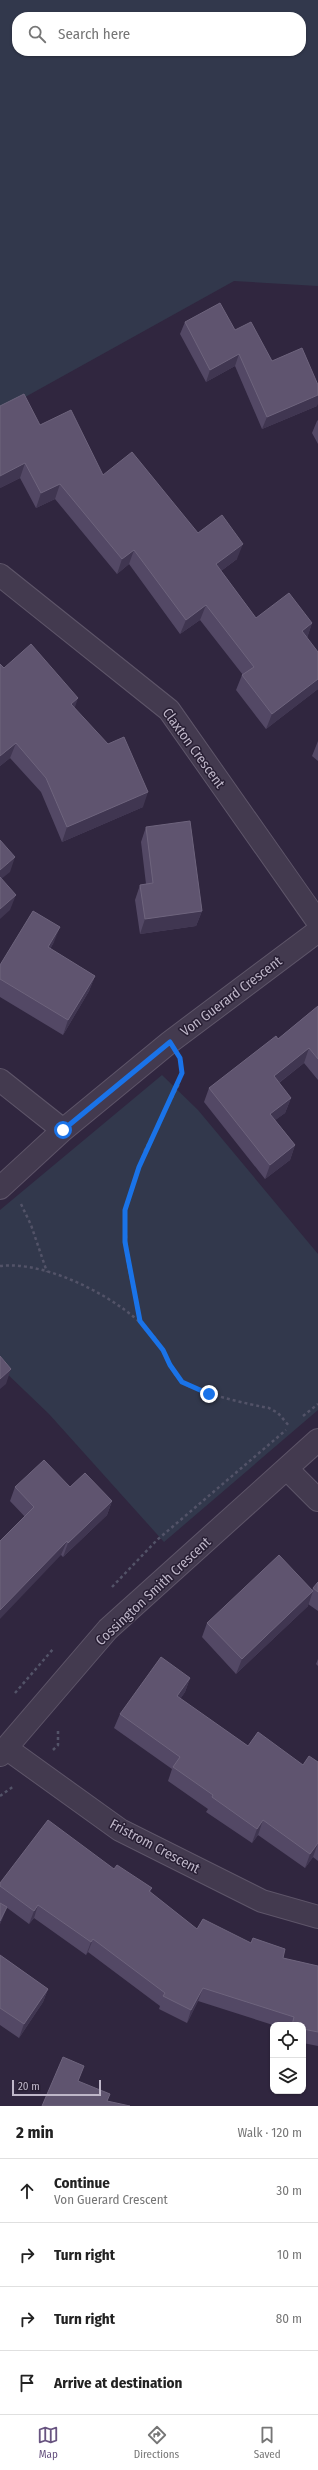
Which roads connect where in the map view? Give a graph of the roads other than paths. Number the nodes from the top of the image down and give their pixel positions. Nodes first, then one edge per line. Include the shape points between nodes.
1 (0, 575) edge
2 (318, 922) edge
3 (318, 931) edge
4 (0, 1080) edge
5 (63, 1130) junction
6 (4, 1184) edge
7 (318, 1440) edge
8 (287, 1469) junction
9 (318, 1500) edge
10 (3, 1751) edge
11 (318, 1917) edge

1 - 2 street, Claxton Crescent via 169,710
3 - 5 street, Von Guerard Crescent via 170,1042
4 - 5 street
5 - 6 street, Von Guerard Crescent
7 - 8 street, Cossington Smith Crescent
8 - 9 street
8 - 10 street, Cossington Smith Crescent via 108,1629
10 - 11 street, Fristrom Crescent via 36,1770 120,1830 262,1901

